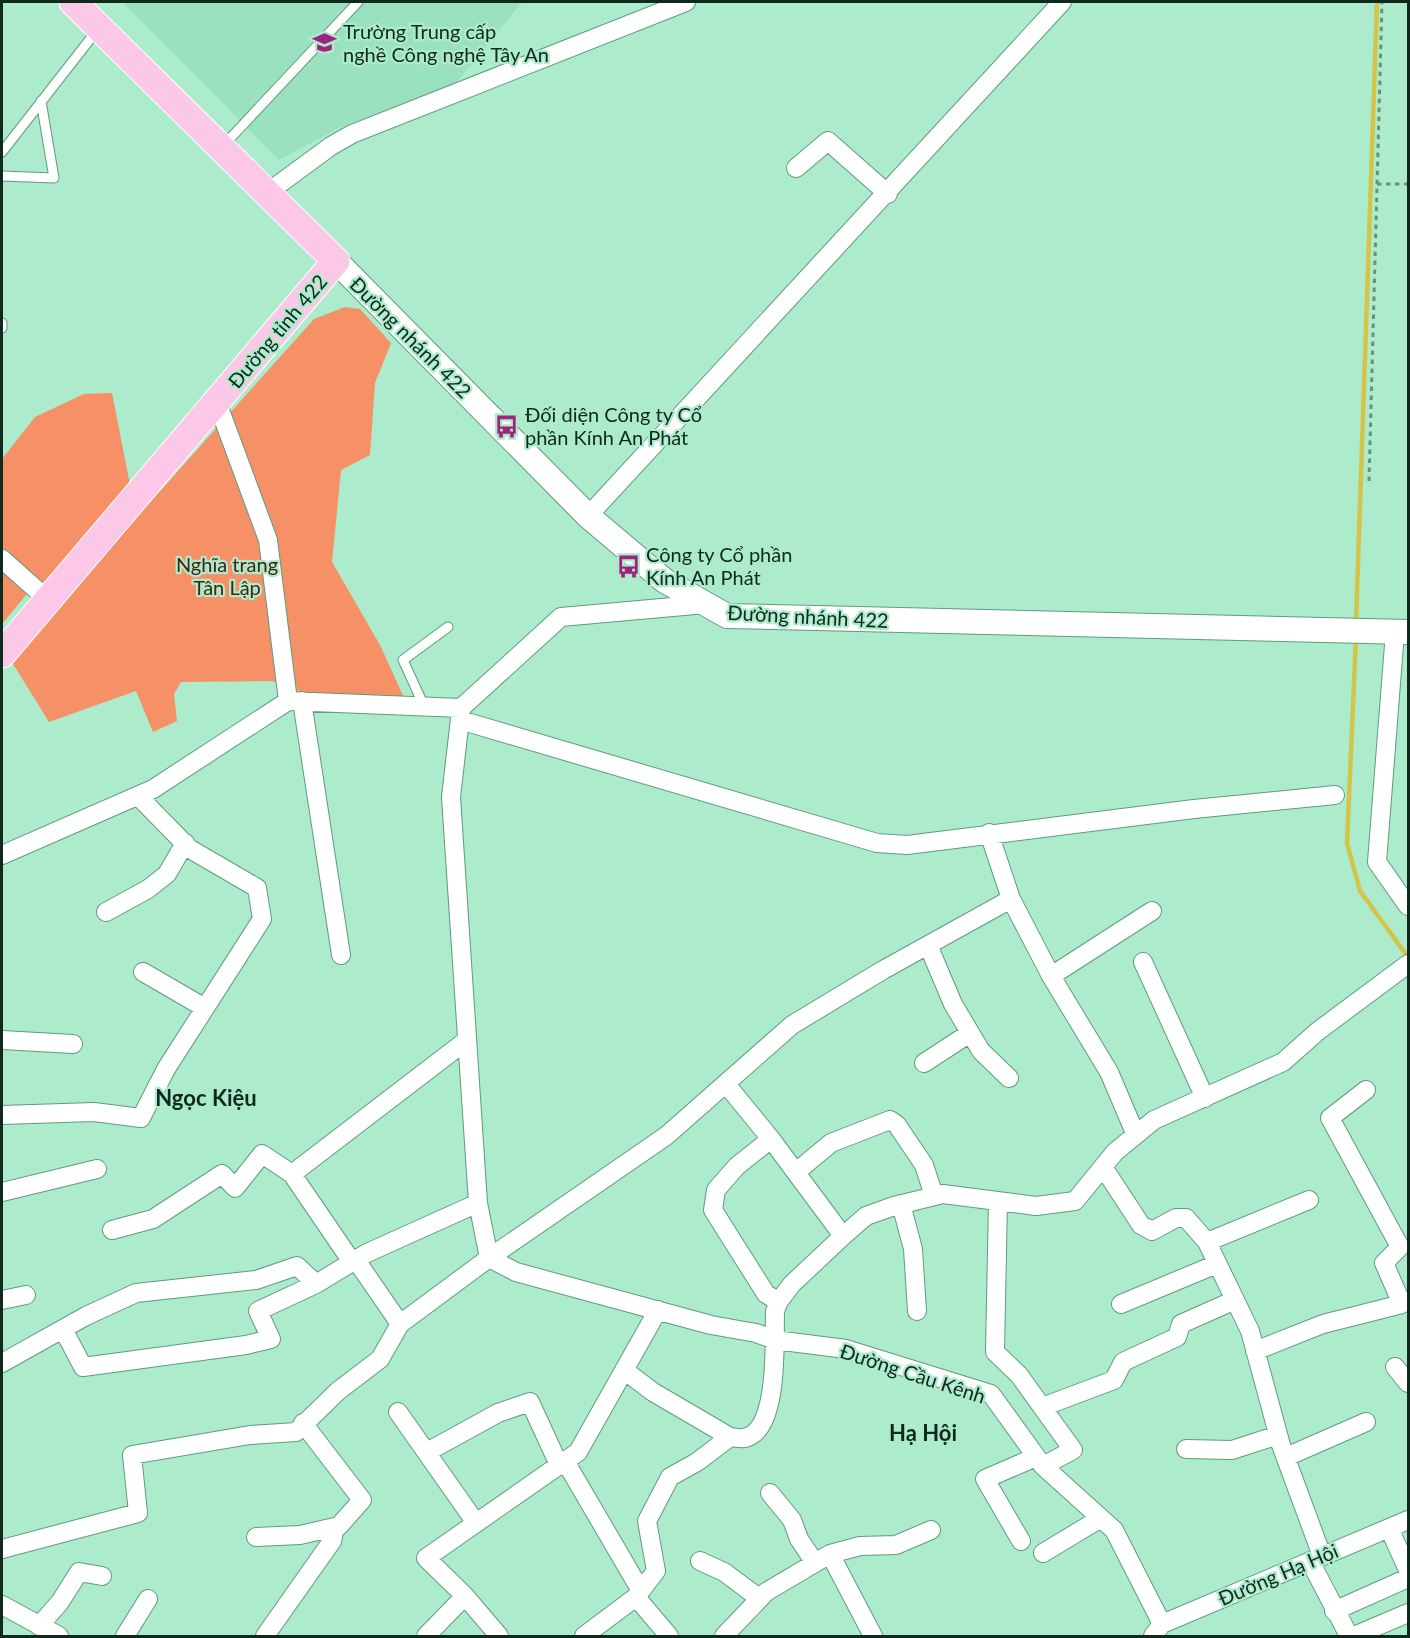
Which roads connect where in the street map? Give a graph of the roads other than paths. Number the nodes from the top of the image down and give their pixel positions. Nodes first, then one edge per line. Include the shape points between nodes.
1 (73, 2) edge
2 (358, 2) edge
3 (686, 2) edge
4 (1062, 2) edge
5 (99, 27) junction
6 (41, 101) junction
7 (221, 148) junction
8 (2, 152) edge
9 (796, 168) dead end
10 (2, 176) edge
11 (267, 193) junction
12 (888, 194) junction
13 (336, 261) junction
14 (2, 323) edge
15 (2, 327) edge
16 (217, 402) junction
17 (588, 516) junction
18 (2, 559) edge
19 (48, 600) junction
20 (706, 604) junction
21 (448, 627) dead end
22 (1396, 632) edge
23 (3, 651) edge
24 (295, 701) junction
25 (423, 706) junction
26 (460, 714) junction
27 (1335, 795) dead end
28 (138, 796) junction
29 (989, 833) junction
30 (185, 843) junction
31 (2, 855) edge
32 (1011, 899) junction
33 (1408, 906) edge
34 (1152, 911) dead end
35 (106, 912) dead end
36 (928, 945) junction
37 (341, 955) dead end
38 (1143, 962) dead end
39 (1408, 964) edge
40 (143, 972) dead end
41 (1051, 976) junction
42 (205, 1008) junction
43 (970, 1033) junction
44 (2, 1040) edge
45 (467, 1040) junction
46 (73, 1044) dead end
47 (924, 1063) dead end
48 (1009, 1078) dead end
49 (726, 1084) junction
50 (1366, 1090) dead end
51 (1205, 1098) junction
52 (2, 1115) edge
53 (1135, 1133) junction
54 (771, 1139) junction
55 (1103, 1167) junction
56 (97, 1169) dead end
57 (795, 1172) junction
58 (292, 1174) junction
59 (2, 1192) edge
60 (934, 1196) junction
61 (1309, 1200) dead end
62 (998, 1201) junction
63 (478, 1203) junction
64 (901, 1204) junction
65 (112, 1230) dead end
66 (843, 1236) junction
67 (1207, 1242) junction
68 (489, 1258) junction
69 (354, 1261) junction
70 (1217, 1264) junction
71 (316, 1284) junction
72 (26, 1295) dead end
73 (2, 1300) edge
74 (1235, 1300) junction
75 (778, 1301) junction
76 (1120, 1304) dead end
77 (658, 1310) junction
78 (917, 1311) dead end
79 (400, 1324) junction
80 (63, 1329) junction
81 (775, 1340) junction
82 (1255, 1351) junction
83 (2, 1363) edge
84 (1395, 1367) dead end
85 (624, 1370) junction
86 (1408, 1383) edge
87 (1050, 1404) dead end
88 (398, 1412) dead end
89 (1366, 1422) dead end
90 (303, 1423) junction
91 (1278, 1435) junction
92 (730, 1437) junction
93 (1186, 1449) dead end
94 (427, 1452) junction
95 (1286, 1457) junction
96 (1040, 1461) junction
97 (562, 1463) junction
98 (770, 1494) dead end
99 (1101, 1518) junction
100 (1408, 1520) edge
101 (476, 1523) junction
102 (335, 1527) junction
103 (1389, 1528) junction
104 (931, 1530) dead end
105 (256, 1537) dead end
106 (1021, 1541) dead end
107 (2, 1549) edge
108 (1043, 1553) dead end
109 (1316, 1558) junction
110 (823, 1559) junction
111 (700, 1561) dead end
112 (1408, 1570) edge
113 (102, 1576) dead end
114 (1408, 1578) edge
115 (638, 1594) junction
116 (465, 1596) junction
117 (759, 1598) junction
118 (148, 1599) dead end
119 (2, 1605) edge
120 (1334, 1611) junction
121 (1408, 1613) edge
122 (39, 1626) junction
123 (1158, 1630) edge
124 (58, 1636) edge
125 (126, 1636) edge
126 (265, 1636) edge
127 (426, 1636) edge
128 (499, 1636) edge
129 (584, 1636) edge
130 (669, 1636) edge
131 (724, 1636) edge
132 (873, 1636) edge
133 (1349, 1636) edge
134 (1353, 1636) edge

1 - 5 main road, Đường tỉnh 422
2 - 7 lane
3 - 11 street via 352,134
4 - 12 street
5 - 6 lane
5 - 7 main road, Đường tỉnh 422
6 - 8 lane
6 - 10 lane via 54,178
7 - 11 main road, Đường tỉnh 422
9 - 12 street via 828,141
11 - 13 main road, Đường tỉnh 422
12 - 17 street
13 - 16 main road, Đường tỉnh 422
13 - 17 street, Đường nhánh 422
14 - 15 lane
16 - 19 main road, Đường tỉnh 422
16 - 24 street via 268,540
17 - 20 street, Đường nhánh 422 via 664,581
18 - 19 street
19 - 23 main road, Đường tỉnh 422
20 - 22 street, Đường nhánh 422 via 727,616
20 - 26 street via 561,617
21 - 25 lane via 403,660
22 - 33 street via 1377,862
24 - 25 street
24 - 28 street
24 - 37 street
25 - 26 street
26 - 29 street via 877,843 907,845
26 - 45 street via 451,797
27 - 29 street
28 - 30 street
28 - 31 street
29 - 32 street
30 - 35 street via 167,874
30 - 42 street via 257,888 262,919
32 - 36 street
32 - 41 street
34 - 41 street
36 - 43 street
36 - 49 street via 792,1025
38 - 51 street
39 - 51 street via 1283,1062
40 - 42 street
41 - 53 street via 1108,1072
42 - 52 street via 166,1069 141,1118 94,1112
43 - 47 street
43 - 48 street
44 - 46 street
45 - 58 street
45 - 63 street
49 - 54 street
49 - 68 street via 666,1136
50 - 82 street via 1330,1118 1400,1247 1384,1263 1402,1304 1323,1324
51 - 53 street via 1154,1119
53 - 55 street
54 - 57 street
54 - 75 street via 737,1166 716,1190 713,1210 766,1294
55 - 62 street via 1074,1201 1036,1206
55 - 67 street via 1141,1225 1152,1231 1176,1218 1186,1218
56 - 59 street
57 - 60 street via 831,1143 890,1120 924,1165
57 - 66 street
58 - 65 street via 262,1154 235,1188 222,1174 153,1219
58 - 69 street
60 - 62 street
60 - 64 street
61 - 67 street
62 - 96 street via 995,1352 1019,1375 1073,1450
63 - 68 street
63 - 69 street
64 - 66 street via 866,1216
64 - 78 street via 913,1249
66 - 75 street
67 - 70 street
68 - 77 street, Đường Cầu Kênh via 516,1272
68 - 79 street
69 - 71 street
69 - 79 street
70 - 74 street
70 - 76 street
71 - 80 street via 297,1266 256,1280 136,1293
71 - 80 street via 258,1311 271,1339 246,1345 83,1367
72 - 73 street
74 - 82 street via 1250,1330
74 - 87 street via 1181,1324 1177,1337 1123,1362 1114,1380
75 - 81 street
77 - 81 street, Đường Cầu Kênh
77 - 85 street
79 - 90 street via 380,1359
80 - 83 street
81 - 92 street via 770,1408 751,1435
81 - 96 street, Đường Cầu Kênh via 846,1349 991,1394
82 - 91 street
84 - 86 street
85 - 92 street via 653,1392
85 - 97 street via 578,1452
88 - 94 street
89 - 95 street
90 - 102 street via 362,1500
90 - 107 street via 296,1432 250,1435 132,1455 138,1513
91 - 93 street via 1232,1450
91 - 95 street
92 - 115 street via 670,1477 646,1521 656,1571
94 - 97 street via 498,1413 530,1402
94 - 101 street
95 - 109 street
96 - 99 street, Đường Cầu Kênh
96 - 106 street via 985,1479
97 - 101 street
97 - 115 street
98 - 110 street via 792,1520 799,1539
99 - 108 street
99 - 123 street, Đường Cầu Kênh via 1114,1530
100 - 103 street, Đường Hạ Hội
101 - 116 street via 426,1558
102 - 105 street via 300,1535
102 - 126 street via 332,1541
103 - 109 street, Đường Hạ Hội
103 - 112 street
104 - 110 street via 896,1545 860,1546
109 - 120 street
109 - 123 street, Đường Hạ Hội
110 - 117 street
110 - 132 street
111 - 117 street via 724,1572
113 - 122 street via 79,1572
114 - 120 street
115 - 129 street
115 - 130 street
116 - 127 street
116 - 128 street
117 - 131 street
118 - 125 street
119 - 122 street
120 - 133 street
121 - 134 street
122 - 124 street

